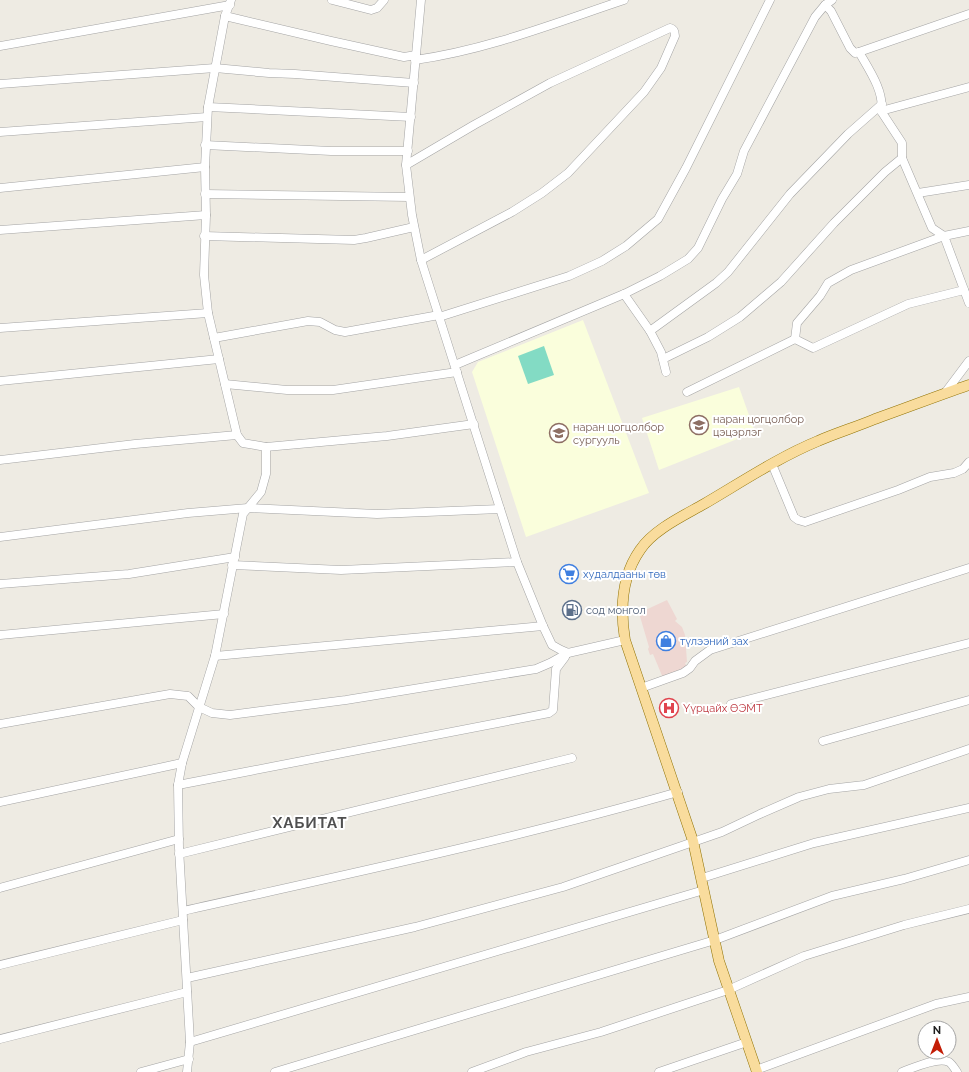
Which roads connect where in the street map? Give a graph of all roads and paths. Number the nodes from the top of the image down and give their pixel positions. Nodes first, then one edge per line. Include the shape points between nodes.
1 (332, 0) edge
2 (384, 0) edge
3 (421, 0) edge
4 (624, 0) edge
5 (770, 0) edge
6 (832, 0) edge
7 (230, 2) edge
8 (825, 5) junction
9 (969, 14) edge
10 (225, 16) junction
11 (0, 46) edge
12 (859, 52) junction
13 (416, 58) junction
14 (215, 68) junction
15 (414, 83) junction
16 (0, 84) edge
17 (969, 87) edge
18 (208, 107) junction
19 (882, 107) junction
20 (207, 117) junction
21 (411, 117) junction
22 (0, 132) edge
23 (205, 145) junction
24 (408, 151) junction
25 (902, 158) junction
26 (406, 165) junction
27 (204, 168) junction
28 (969, 185) edge
29 (0, 188) edge
30 (918, 193) junction
31 (205, 194) junction
32 (409, 198) junction
33 (206, 216) junction
34 (414, 227) junction
35 (0, 230) edge
36 (969, 231) edge
37 (204, 236) junction
38 (944, 236) junction
39 (421, 260) junction
40 (624, 294) junction
41 (967, 296) edge
42 (208, 313) junction
43 (439, 316) junction
44 (0, 328) edge
45 (650, 331) junction
46 (214, 338) junction
47 (795, 339) junction
48 (219, 359) junction
49 (663, 359) junction
50 (969, 361) edge
51 (456, 368) junction
52 (666, 372) dead end
53 (0, 382) edge
54 (224, 384) junction
55 (969, 385) edge
56 (687, 392) dead end
57 (945, 393) junction
58 (474, 424) junction
59 (237, 435) junction
60 (266, 447) junction
61 (0, 460) edge
62 (969, 462) edge
63 (772, 464) junction
64 (248, 508) junction
65 (500, 509) junction
66 (0, 537) edge
67 (234, 561) junction
68 (517, 562) junction
69 (969, 568) edge
70 (0, 584) edge
71 (224, 614) junction
72 (543, 626) junction
73 (0, 635) edge
74 (625, 640) junction
75 (969, 643) edge
76 (568, 653) junction
77 (215, 656) junction
78 (641, 688) junction
79 (969, 700) edge
80 (731, 704) dead end
81 (199, 707) junction
82 (0, 724) edge
83 (823, 741) dead end
84 (969, 749) edge
85 (572, 758) dead end
86 (182, 763) junction
87 (178, 785) junction
88 (678, 792) junction
89 (0, 802) edge
90 (969, 808) edge
91 (178, 839) junction
92 (693, 841) junction
93 (179, 854) junction
94 (969, 860) edge
95 (702, 878) junction
96 (0, 888) edge
97 (704, 890) junction
98 (969, 908) edge
99 (183, 915) junction
100 (715, 940) junction
101 (0, 965) edge
102 (187, 978) junction
103 (728, 990) junction
104 (187, 992) junction
105 (969, 997) edge
106 (0, 1039) edge
107 (190, 1042) junction
108 (747, 1042) junction
109 (189, 1059) junction
110 (757, 1071) edge
111 (141, 1072) edge
112 (187, 1072) edge
113 (275, 1072) edge
114 (472, 1072) edge
115 (659, 1072) edge
116 (902, 1072) edge
117 (957, 1072) edge

1 - 2 street via 371,10 378,8
3 - 13 street
4 - 13 street via 502,40 443,56
5 - 43 street via 658,219 626,246 602,261 569,276
6 - 8 street
7 - 10 street
7 - 11 street
8 - 12 street via 831,11 850,48 855,53
8 - 40 street via 815,17 763,113 744,151 737,174 698,248 688,259
9 - 12 street
10 - 13 street
10 - 14 street
12 - 19 street via 875,81
13 - 15 street
14 - 15 street
14 - 16 street
14 - 18 street
15 - 21 street
17 - 19 street
18 - 20 street
18 - 21 street
19 - 25 street via 902,143
19 - 45 street via 848,134 790,194 728,272
20 - 22 street
20 - 23 street
21 - 24 street
23 - 24 street via 331,151
23 - 27 street
24 - 26 street
25 - 30 street
25 - 49 street via 834,223 781,282 740,317
26 - 32 street
26 - 39 street via 550,83 670,28 675,32 661,68 644,92 568,172 512,212
27 - 29 street
27 - 31 street
28 - 30 street
30 - 38 street via 932,228
31 - 32 street
31 - 33 street
32 - 34 street
33 - 35 street
33 - 37 street
34 - 37 street via 354,240
34 - 39 street
36 - 38 street
37 - 42 street via 204,275
38 - 41 street
38 - 47 street via 851,270 828,283 797,323
39 - 43 street
40 - 45 street
40 - 51 street
41 - 47 street via 908,304 813,348
42 - 44 street
42 - 46 street
43 - 46 street via 345,332 320,322 308,321
43 - 51 street
45 - 49 street
46 - 48 street
47 - 56 street
48 - 53 street
48 - 54 street
49 - 52 street
50 - 57 street
51 - 54 street via 333,390 287,390
51 - 58 street
54 - 59 street
55 - 57 main road
57 - 63 main road via 817,441
58 - 60 street via 387,436
58 - 65 street
59 - 60 street via 244,443
59 - 61 street
60 - 64 street via 266,474 261,492
62 - 63 street via 963,469 954,473 930,476 898,490 805,522 794,517
63 - 74 main road via 670,524 641,548 626,579 622,603
64 - 65 street via 377,514
64 - 66 street via 188,513
64 - 67 street via 243,514
65 - 68 street
67 - 68 street via 341,570
67 - 70 street via 129,574
67 - 71 street
68 - 72 street
69 - 78 street via 710,650 683,673
71 - 73 street
71 - 77 street
72 - 76 street via 552,645
72 - 77 street
74 - 76 street
74 - 78 main road
75 - 80 street
76 - 81 street via 536,669 346,700 230,715 212,713
76 - 87 street via 556,669 553,710 549,713
77 - 81 street
78 - 88 main road
79 - 83 street
81 - 82 street via 188,696 170,694
81 - 86 street
84 - 92 street via 864,785 829,788 799,797 722,832
85 - 93 street
86 - 87 street
86 - 89 street
87 - 91 street
88 - 92 main road
88 - 99 street
90 - 95 street via 814,843
91 - 93 street
91 - 96 street
92 - 95 main road
92 - 102 street via 563,886 430,923
93 - 99 street
94 - 100 street via 832,896
95 - 97 main road
97 - 100 main road
97 - 107 street
98 - 103 street via 804,956
99 - 101 street
99 - 102 street
100 - 103 main road
100 - 113 street
102 - 104 street
103 - 108 main road
103 - 114 street via 601,1032 526,1052
104 - 106 street
104 - 107 street
105 - 110 street via 936,1004
107 - 109 street
108 - 110 main road
108 - 115 street
109 - 111 street
109 - 112 street
116 - 117 street via 943,1060 950,1063

